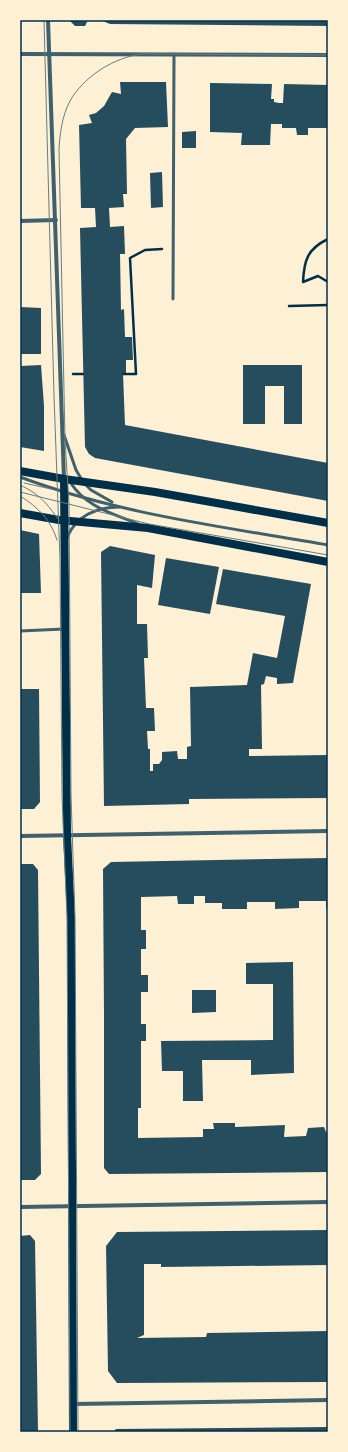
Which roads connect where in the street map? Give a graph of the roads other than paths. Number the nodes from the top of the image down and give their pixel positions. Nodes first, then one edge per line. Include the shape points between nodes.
1 (48, 20) edge
2 (20, 54) edge
3 (50, 54) junction
4 (174, 54) junction
5 (328, 56) edge
6 (56, 220) junction
7 (20, 221) edge
8 (173, 299) dead end
9 (62, 430) junction
10 (20, 471) edge
11 (20, 477) edge
12 (66, 477) junction
13 (83, 482) junction
14 (64, 492) junction
15 (80, 496) junction
16 (125, 507) junction
17 (101, 509) junction
18 (20, 513) edge
19 (65, 521) junction
20 (77, 522) junction
21 (328, 522) edge
22 (148, 528) junction
23 (328, 545) edge
24 (65, 550) junction
25 (328, 562) edge
26 (66, 629) junction
27 (20, 631) edge
28 (328, 832) edge
29 (67, 835) junction
30 (20, 836) edge
31 (328, 1202) edge
32 (72, 1206) junction
33 (20, 1207) edge
34 (328, 1400) edge
35 (73, 1404) junction
36 (74, 1432) edge

1 - 3 street
2 - 3 street
3 - 4 street
3 - 6 street
4 - 5 street
4 - 8 lane
6 - 7 street
6 - 9 street
9 - 12 street
9 - 13 lane
10 - 12 main road
11 - 14 lane
12 - 13 main road
12 - 14 main road
12 - 15 lane
13 - 16 lane via 100,496
13 - 21 main road
14 - 15 lane
14 - 19 main road
15 - 16 lane
15 - 17 lane
16 - 17 lane
16 - 23 lane
17 - 20 lane
17 - 22 lane
18 - 19 main road
19 - 20 main road
19 - 24 main road
20 - 22 main road
20 - 24 lane via 70,531
22 - 25 main road
24 - 26 main road
26 - 27 lane
26 - 29 main road
28 - 29 street
29 - 30 street
29 - 32 main road via 71,917
31 - 32 street
32 - 33 street
32 - 35 main road
34 - 35 street
35 - 36 main road

